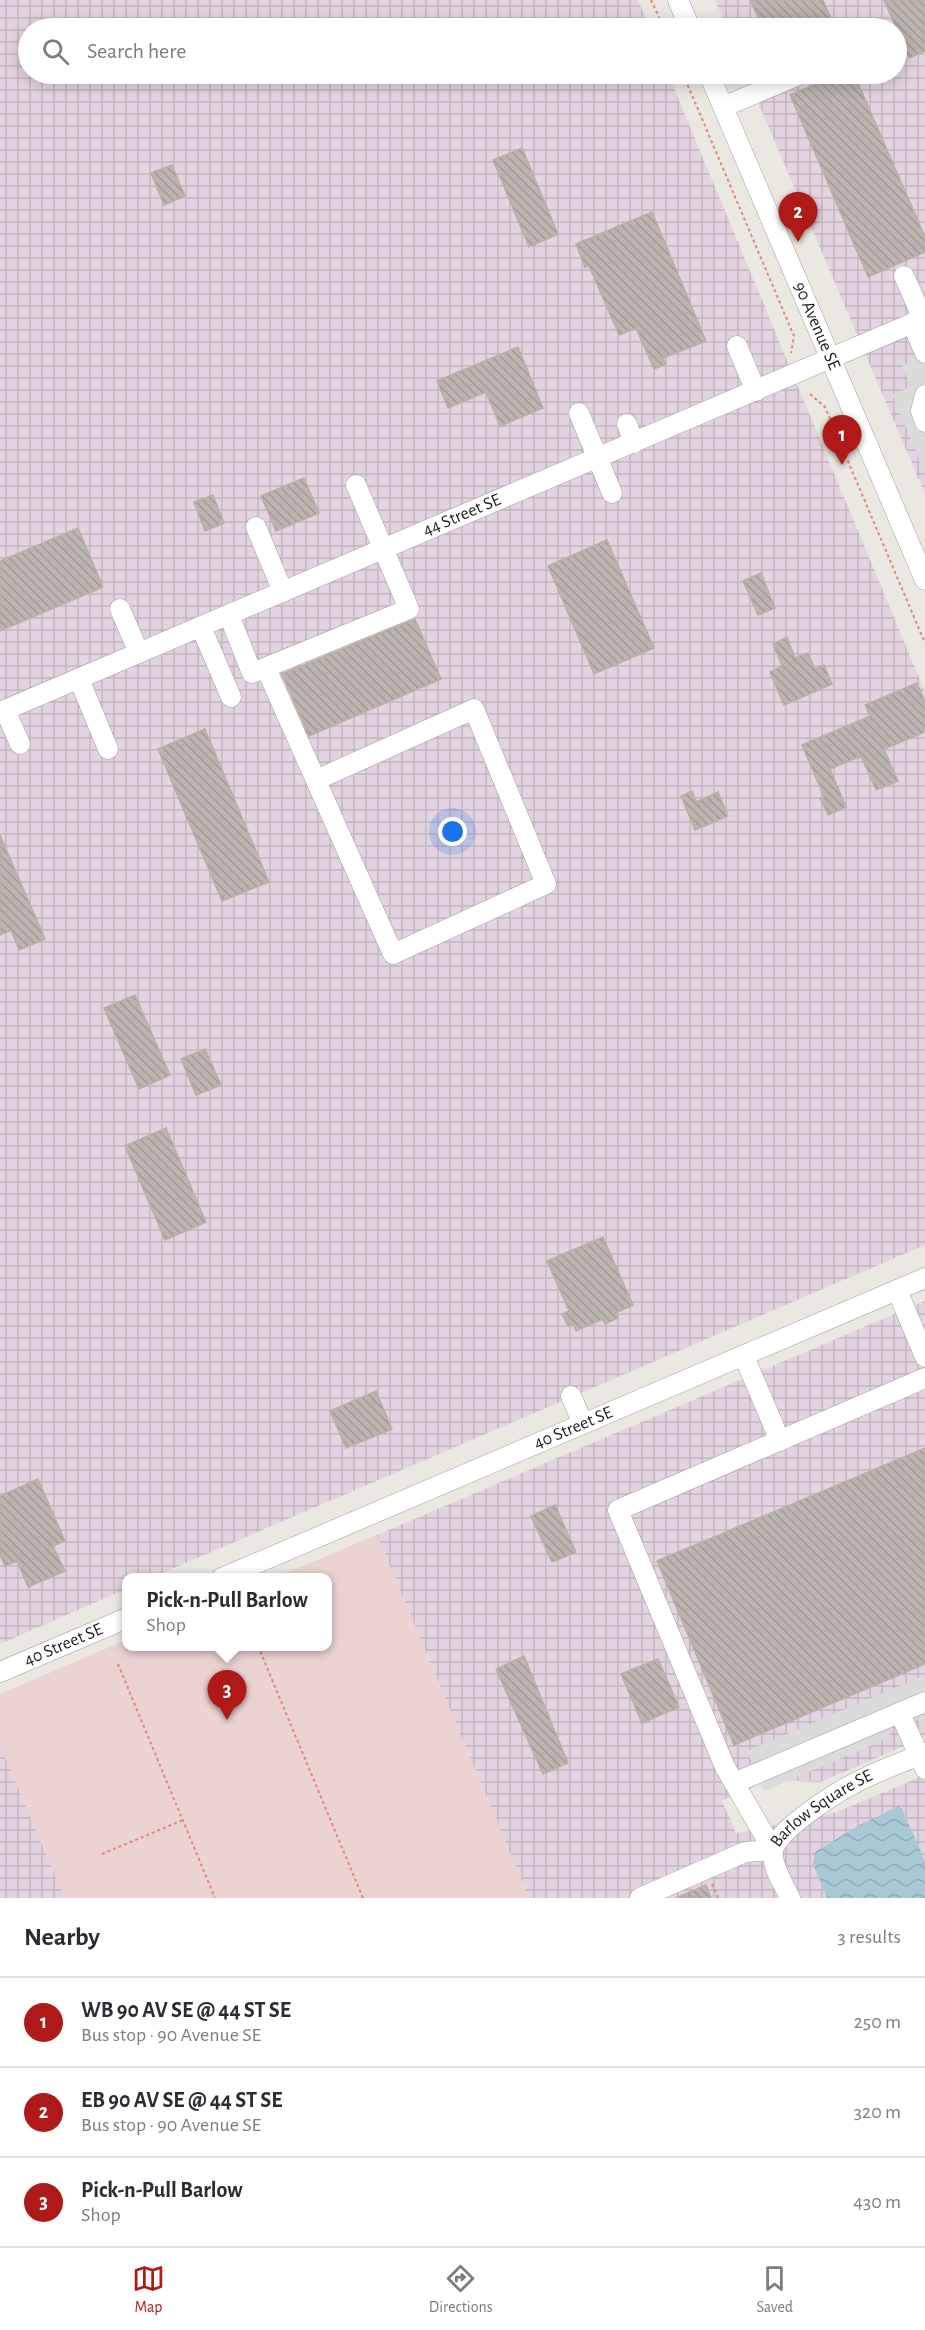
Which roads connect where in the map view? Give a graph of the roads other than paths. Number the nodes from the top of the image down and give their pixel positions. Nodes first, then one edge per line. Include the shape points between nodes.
1 (678, 0) edge
2 (686, 18) edge
3 (713, 84) edge
4 (777, 84) edge
5 (723, 107) junction
6 (904, 276) dead end
7 (920, 320) edge
8 (737, 346) dead end
9 (925, 353) edge
10 (831, 359) junction
11 (756, 391) junction
12 (925, 395) edge
13 (579, 413) dead end
14 (925, 422) edge
15 (627, 424) dead end
16 (634, 443) junction
17 (598, 458) junction
18 (356, 485) dead end
19 (612, 493) dead end
20 (256, 527) dead end
21 (383, 549) junction
22 (925, 580) edge
23 (283, 592) junction
24 (120, 609) dead end
25 (229, 615) junction
26 (201, 627) junction
27 (139, 653) junction
28 (266, 668) junction
29 (79, 679) junction
30 (231, 698) dead end
31 (3, 711) edge
32 (20, 744) dead end
33 (108, 749) dead end
34 (316, 780) junction
35 (925, 1278) edge
36 (897, 1290) junction
37 (744, 1356) junction
38 (925, 1357) edge
39 (925, 1378) edge
40 (571, 1396) dead end
41 (583, 1424) junction
42 (780, 1441) junction
43 (234, 1573) edge
44 (122, 1620) edge
45 (0, 1672) edge
46 (925, 1702) edge
47 (900, 1713) junction
48 (923, 1759) edge
49 (734, 1783) junction
50 (773, 1850) junction
51 (640, 1898) edge
52 (790, 1898) edge

1 - 2 street
3 - 5 street, 90 Avenue SE
4 - 5 street
5 - 10 street, 90 Avenue SE
6 - 7 street
7 - 9 street
7 - 10 street, 44 Street SE
8 - 11 street
10 - 11 street, 44 Street SE
10 - 22 street, 90 Avenue SE
11 - 16 street, 44 Street SE
12 - 14 street via 921,411
13 - 17 street
15 - 16 street
16 - 17 street, 44 Street SE
17 - 19 street
17 - 21 street, 44 Street SE
18 - 21 street
20 - 23 street
21 - 23 street, 44 Street SE
21 - 28 street via 409,609
23 - 25 street, 44 Street SE
24 - 27 street
25 - 26 street, 44 Street SE
25 - 28 street via 252,673
26 - 27 street, 44 Street SE
26 - 30 street
27 - 29 street, 44 Street SE
28 - 34 street
29 - 31 street, 44 Street SE
29 - 33 street
31 - 32 street
34 - 34 street via 393,954 546,884 474,709
35 - 36 street, 40 Street SE
36 - 37 street, 40 Street SE
36 - 38 street
37 - 41 street, 40 Street SE
37 - 42 street
39 - 42 street
40 - 41 street
41 - 43 street, 40 Street SE
42 - 49 street via 618,1510
44 - 45 street, 40 Street SE
46 - 47 street
47 - 48 street
47 - 49 street
48 - 50 street, Barlow Square SE via 861,1780 782,1834
49 - 50 street
50 - 51 street via 745,1852
50 - 52 street, Barlow Square SE

